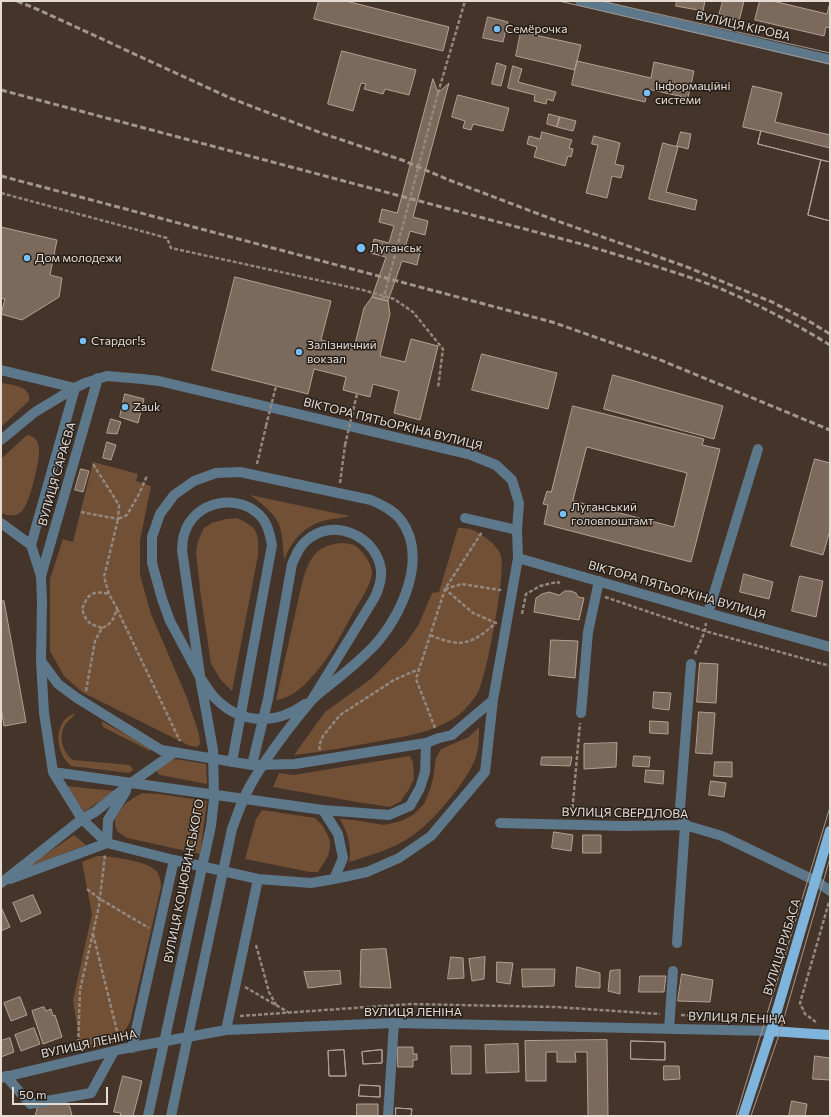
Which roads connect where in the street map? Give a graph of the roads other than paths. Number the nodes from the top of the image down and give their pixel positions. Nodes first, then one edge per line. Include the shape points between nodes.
1 (580, 1) edge
2 (830, 60) edge
3 (1, 370) edge
4 (98, 378) junction
5 (75, 388) junction
6 (1, 440) edge
7 (758, 449) dead end
8 (465, 518) dead end
9 (1, 522) edge
10 (517, 530) junction
11 (31, 545) junction
12 (518, 558) junction
13 (41, 576) junction
14 (599, 581) junction
15 (708, 613) junction
16 (830, 647) edge
17 (41, 661) junction
18 (691, 664) road end
19 (200, 677) junction
20 (312, 699) junction
21 (493, 700) junction
22 (581, 713) road end
23 (426, 743) junction
24 (175, 752) junction
25 (232, 762) junction
26 (252, 765) junction
27 (53, 772) junction
28 (131, 783) junction
29 (323, 810) junction
30 (82, 819) junction
31 (500, 823) dead end
32 (685, 825) junction
33 (830, 831) edge
34 (107, 842) junction
35 (174, 860) junction
36 (258, 879) junction
37 (334, 879) junction
38 (816, 881) junction
39 (1, 882) edge
40 (830, 891) edge
41 (677, 943) dead end
42 (673, 971) dead end
43 (394, 1023) junction
44 (669, 1029) junction
45 (226, 1030) junction
46 (770, 1031) junction
47 (830, 1035) edge
48 (123, 1049) junction
49 (4, 1077) edge
50 (148, 1116) edge
51 (171, 1116) edge
52 (388, 1116) edge
53 (743, 1116) edge

1 - 2 street, ВУЛИЦЯ КІРОВА
3 - 5 street
4 - 5 street, ВІКТОРА ПЯТЬОРКІНА ВУЛИЦЯ
4 - 10 street, ВІКТОРА ПЯТЬОРКІНА ВУЛИЦЯ via 107,376 160,381 471,455 496,465 512,480 519,503
4 - 13 street, ВУЛИЦЯ САРАЄВА
5 - 6 street, ВІКТОРА ПЯТЬОРКІНА ВУЛИЦЯ via 35,412
5 - 11 street
7 - 15 street
8 - 10 street
9 - 11 street
10 - 12 street, ВІКТОРА ПЯТЬОРКІНА ВУЛИЦЯ
11 - 13 street
12 - 14 street, ВІКТОРА ПЯТЬОРКІНА ВУЛИЦЯ
12 - 21 street
13 - 17 street
14 - 15 street, ВІКТОРА ПЯТЬОРКІНА ВУЛИЦЯ
14 - 22 street via 588,632
15 - 16 street, ВІКТОРА ПЯТЬОРКІНА ВУЛИЦЯ
17 - 24 street via 58,684 77,698 161,750
17 - 27 street via 44,713
18 - 32 street via 680,808
19 - 20 street, bridge via 214,697 225,707 252,719 271,719 286,715
19 - 20 street, ВУЛИЦЯ КОЦЮБИНСЬКОГО, bridge via 162,599 152,563 152,537 163,509 174,495 194,480 216,473 240,472 371,500 387,508 401,520 410,535 414,553 412,571 406,593 394,617 360,660
19 - 25 street via 182,550 184,534 199,511 212,504 240,503 263,519 270,531 272,545
19 - 50 street, ВУЛИЦЯ КОЦЮБИНСЬКОГО, bridge via 213,750 214,799 211,826
20 - 26 street via 375,597 380,583 378,557 361,537 348,531 334,529 320,532 307,539 298,550 292,564 268,699
20 - 51 street, ВУЛИЦЯ КОЦЮБИНСЬКОГО, bridge via 253,780 232,829
21 - 23 street via 452,735
21 - 37 street via 485,772 436,831 399,858 368,872
23 - 26 street via 295,764
23 - 29 street via 425,772 410,806 389,815
24 - 25 street
24 - 28 street
25 - 26 street
27 - 28 street
27 - 30 street
28 - 29 street
28 - 30 street via 95,812
28 - 34 street via 108,820
29 - 37 street via 338,834 343,858
30 - 34 street
30 - 39 street
31 - 32 street, ВУЛИЦЯ СВЕРДЛОВА
32 - 38 street, ВУЛИЦЯ СВЕРДЛОВА via 722,836
32 - 41 street
33 - 38 main road, ВУЛИЦЯ РИБАСА
34 - 35 street
34 - 39 street
35 - 36 street
35 - 48 street via 158,933
36 - 37 street via 310,883
36 - 45 street
38 - 40 street, ВУЛИЦЯ СВЕРДЛОВА
38 - 46 main road, ВУЛИЦЯ РИБАСА
42 - 44 street
43 - 44 street, ВУЛИЦЯ ЛЕНІНА
43 - 45 street, ВУЛИЦЯ ЛЕНІНА
43 - 52 street
44 - 46 street, ВУЛИЦЯ ЛЕНІНА
45 - 48 street, ВУЛИЦЯ ЛЕНІНА
46 - 47 main road, ВУЛИЦЯ ЛЕНІНА
46 - 53 main road, ВУЛИЦЯ РИБАСА
48 - 49 street, ВУЛИЦЯ ЛЕНІНА
48 - 49 street via 91,1093 30,1104

